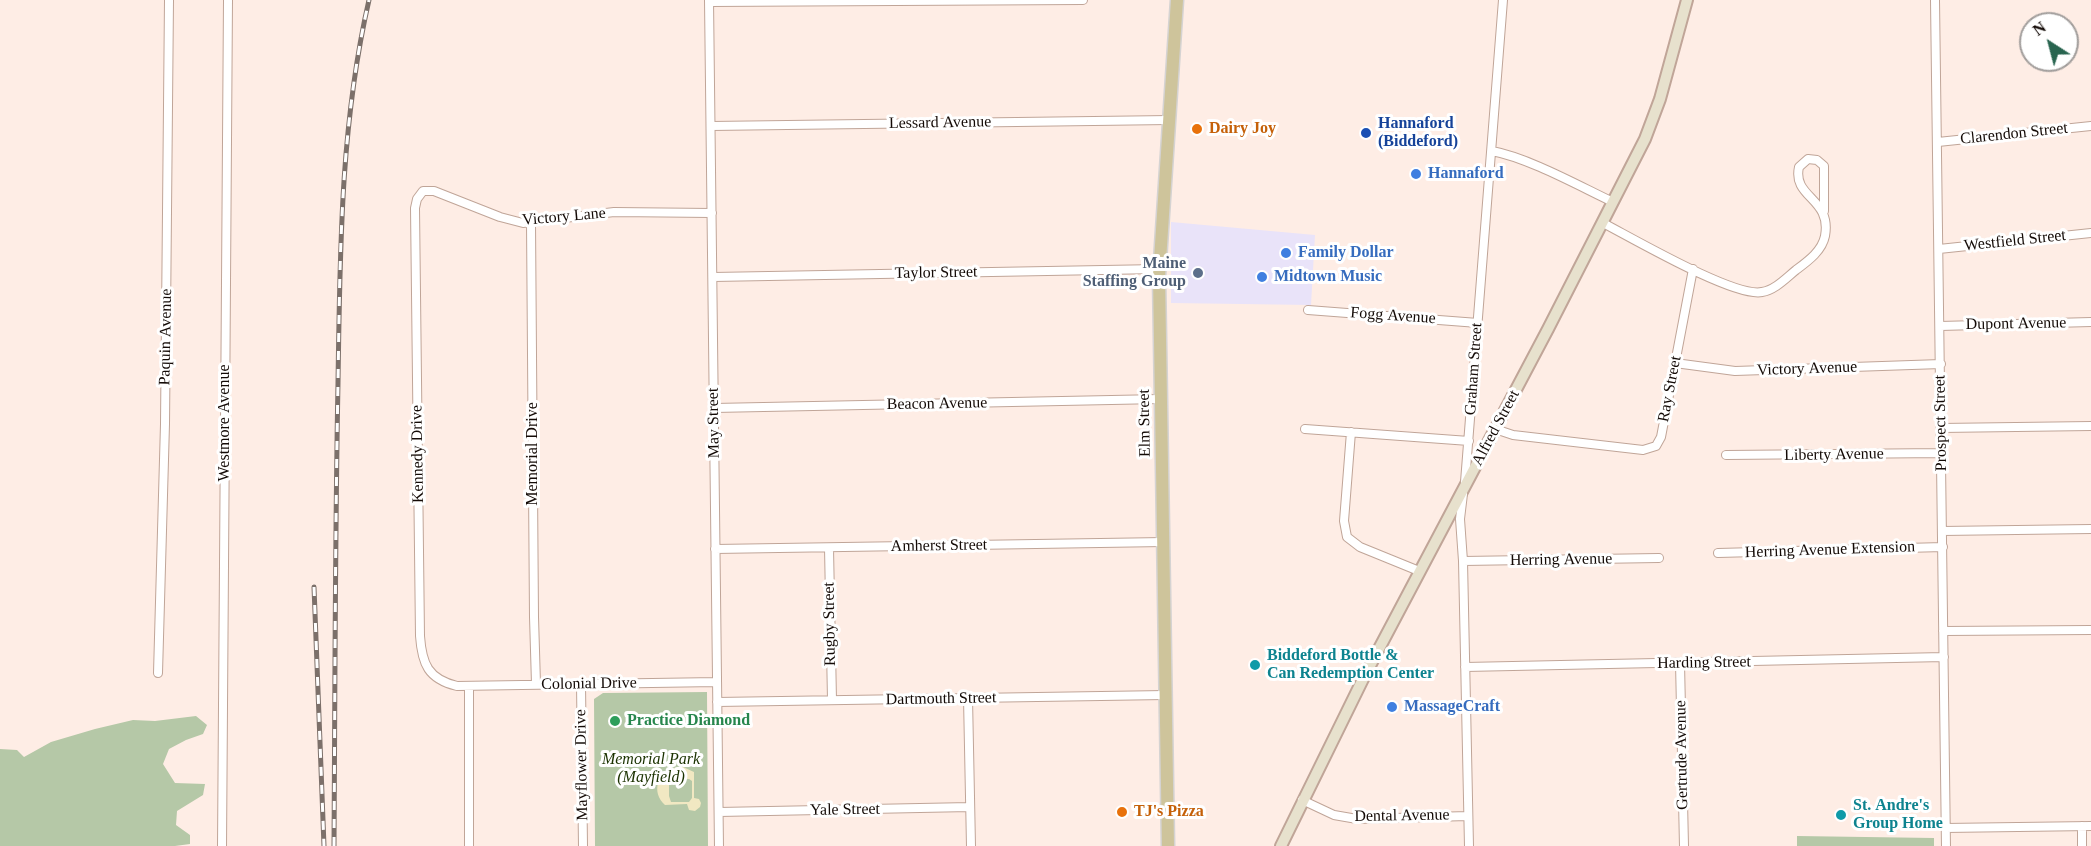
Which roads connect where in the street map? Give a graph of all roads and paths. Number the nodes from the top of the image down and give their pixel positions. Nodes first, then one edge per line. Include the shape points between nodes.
1 (170, 0) edge
2 (228, 0) edge
3 (1083, 0) edge
4 (1177, 0) edge
5 (1503, 0) edge
6 (1687, 0) edge
7 (1935, 0) edge
8 (709, 1) edge
9 (1170, 120) junction
10 (711, 126) junction
11 (2091, 126) edge
12 (1938, 142) junction
13 (1492, 151) junction
14 (421, 193) joint
15 (1613, 202) junction
16 (1824, 211) junction
17 (712, 213) junction
18 (531, 223) junction
19 (1603, 223) junction
20 (2091, 233) edge
21 (1939, 249) junction
22 (1159, 269) junction
23 (1693, 269) junction
24 (713, 277) junction
25 (1308, 310) dead end
26 (2091, 322) edge
27 (1478, 323) junction
28 (1940, 326) junction
29 (1675, 363) junction
30 (1941, 364) junction
31 (1161, 399) junction
32 (714, 408) junction
33 (2091, 426) edge
34 (1941, 428) junction
35 (1305, 429) dead end
36 (1495, 429) junction
37 (1352, 432) junction
38 (1469, 441) junction
39 (1942, 453) junction
40 (1726, 455) dead end
41 (1464, 488) junction
42 (2091, 530) edge
43 (1942, 531) junction
44 (1164, 542) junction
45 (1942, 546) junction
46 (829, 548) junction
47 (716, 549) junction
48 (1718, 553) dead end
49 (1659, 558) dead end
50 (1463, 561) junction
51 (1419, 571) junction
52 (2091, 630) edge
53 (1944, 631) junction
54 (1944, 657) junction
55 (1680, 663) junction
56 (1465, 668) junction
57 (158, 674) dead end
58 (717, 682) junction
59 (536, 684) junction
60 (581, 684) junction
61 (470, 687) junction
62 (1165, 695) junction
63 (969, 698) junction
64 (832, 700) junction
65 (717, 702) junction
66 (1302, 800) junction
67 (970, 807) junction
68 (719, 812) junction
69 (1468, 816) junction
70 (2082, 826) junction
71 (2091, 826) edge
72 (1946, 828) junction
73 (222, 846) edge
74 (469, 846) edge
75 (583, 846) edge
76 (719, 846) edge
77 (971, 846) edge
78 (1168, 846) edge
79 (1281, 846) edge
80 (1469, 846) edge
81 (1684, 846) edge
82 (1946, 846) edge
83 (2082, 846) edge

1 - 57 street, Paquin Avenue
2 - 73 street, Westmore Avenue
3 - 8 street
4 - 9 main road, Elm Street
5 - 13 street, Graham Street
6 - 15 main road, Alfred Street via 1656,113
7 - 12 street, Prospect Street
8 - 10 street, May Street
9 - 10 street, Lessard Avenue
9 - 22 main road, Elm Street
10 - 17 street, May Street
11 - 12 street, Clarendon Street
12 - 21 street, Prospect Street
13 - 15 street via 1534,165
13 - 27 street, Graham Street
14 - 18 street, Victory Lane via 434,191 511,220
14 - 61 street, Kennedy Drive via 415,208 420,646 423,661 434,676
15 - 19 main road, Alfred Street
16 - 16 street via 1800,184 1799,167 1808,159 1824,166
16 - 23 street via 1826,232 1822,246 1770,290 1737,290
17 - 18 street, Victory Lane via 622,212
17 - 24 street, May Street
18 - 59 street, Memorial Drive
19 - 23 street
19 - 36 main road, Alfred Street
20 - 21 street, Westfield Street
21 - 28 street, Prospect Street
22 - 24 street, Taylor Street
22 - 31 main road, Elm Street
23 - 29 street, Ray Street
24 - 32 street, May Street
25 - 27 street, Fogg Avenue
26 - 28 street, Dupont Avenue
27 - 38 street, Graham Street
28 - 30 street, Prospect Street
29 - 30 street, Victory Avenue via 1735,371
29 - 36 street, Ray Street via 1660,440 1653,448 1513,435
30 - 34 street, Prospect Street
31 - 32 street, Beacon Avenue
31 - 44 main road, Elm Street
32 - 47 street, May Street
33 - 34 street
34 - 39 street, Prospect Street
35 - 37 street
36 - 41 main road, Alfred Street
37 - 38 street
37 - 51 street via 1344,521 1347,537 1360,547
38 - 41 street, Graham Street
39 - 40 street, Liberty Avenue
39 - 43 street, Prospect Street
41 - 50 street, Graham Street via 1460,519
41 - 51 main road, Alfred Street
42 - 43 street
43 - 45 street, Prospect Street
44 - 46 street, Amherst Street
44 - 62 main road, Elm Street
45 - 48 street, Herring Avenue Extension
45 - 53 street, Prospect Street
46 - 47 street, Amherst Street
46 - 64 street, Rugby Street
47 - 58 street, May Street
49 - 50 street, Herring Avenue
50 - 56 street, Graham Street
51 - 66 main road, Alfred Street
52 - 53 street
53 - 54 street, Prospect Street
54 - 55 street, Harding Street
54 - 72 street, Prospect Street
55 - 56 street, Harding Street
55 - 81 street, Gertrude Avenue
56 - 69 street, Graham Street
58 - 60 street, Colonial Drive
58 - 65 street, May Street
59 - 60 street, Colonial Drive
59 - 61 street, Colonial Drive
60 - 75 street, Mayflower Drive
61 - 74 street
62 - 63 street, Dartmouth Street
62 - 78 main road, Elm Street
63 - 64 street, Dartmouth Street
63 - 67 street
64 - 65 street, Dartmouth Street
65 - 68 street, May Street
66 - 69 street, Dental Avenue via 1334,815 1357,819
66 - 79 main road, Alfred Street
67 - 68 street, Yale Street
67 - 77 street
68 - 76 street, May Street
69 - 80 street, Graham Street
70 - 71 street
70 - 72 street
70 - 83 street
72 - 82 street, Prospect Street

